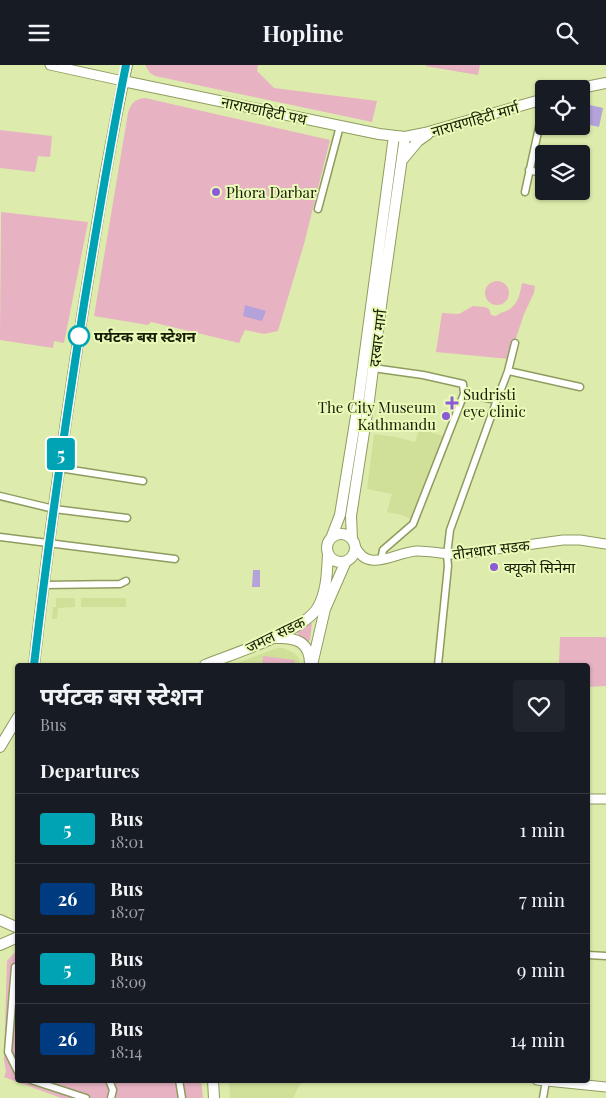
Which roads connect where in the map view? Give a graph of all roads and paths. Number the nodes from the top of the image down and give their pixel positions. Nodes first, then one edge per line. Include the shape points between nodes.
1 (50, 65) edge
2 (126, 65) edge
3 (123, 81) junction
4 (606, 83) edge
5 (590, 86) edge
6 (535, 102) edge
7 (340, 125) junction
8 (362, 131) junction
9 (433, 131) junction
10 (537, 135) edge
11 (394, 136) junction
12 (405, 137) junction
13 (390, 159) junction
14 (402, 160) junction
15 (529, 170) junction
16 (535, 171) edge
17 (525, 192) dead end
18 (318, 209) dead end
19 (515, 343) dead end
20 (373, 368) junction
21 (508, 371) junction
22 (580, 387) dead end
23 (464, 394) junction
24 (497, 400) junction
25 (59, 468) junction
26 (143, 481) dead end
27 (0, 497) edge
28 (54, 509) junction
29 (128, 518) dead end
30 (332, 536) junction
31 (0, 537) edge
32 (354, 542) junction
33 (49, 543) junction
34 (606, 544) edge
35 (328, 553) junction
36 (447, 555) junction
37 (175, 559) dead end
38 (346, 561) junction
39 (379, 561) junction
40 (126, 581) dead end
41 (43, 585) junction
42 (273, 638) junction
43 (34, 663) edge
44 (210, 663) edge
45 (311, 663) edge
46 (312, 663) edge
47 (438, 663) edge
48 (13, 728) edge
49 (0, 745) edge
50 (606, 799) edge
51 (590, 800) edge
52 (0, 921) edge
53 (15, 927) edge
54 (15, 938) edge
55 (0, 945) edge
56 (590, 955) edge
57 (606, 956) edge
58 (15, 967) edge
59 (15, 1066) edge
60 (40, 1083) edge
61 (110, 1083) edge
62 (180, 1083) edge
63 (213, 1083) edge
64 (542, 1083) edge
65 (569, 1083) edge
66 (606, 1087) edge
67 (86, 1098) edge
68 (111, 1098) edge
69 (182, 1098) edge
70 (214, 1098) edge
71 (543, 1098) edge

1 - 3 main road
2 - 3 main road
3 - 7 main road, नारायणहिटी पथ
3 - 25 main road
4 - 5 main road
6 - 9 main road, नारायणहिटी मार्ग
7 - 8 main road, नारायणहिटी पथ
7 - 18 street
8 - 11 main road, नारायणहिटी पथ
8 - 13 main road via 385,144 390,151
9 - 12 main road, नारायणहिटी मार्ग
9 - 14 main road via 418,141
10 - 15 street
11 - 12 main road, नारायणहिटी पथ
11 - 13 main road, दरबार मार्ग
12 - 14 main road, दरबार मार्ग
13 - 30 main road, दरबार मार्ग via 358,404 340,515
14 - 20 main road, दरबार मार्ग
15 - 16 street
15 - 17 street
19 - 21 street
20 - 23 street via 463,384
20 - 32 main road, दरबार मार्ग via 351,516
21 - 22 street
21 - 24 street
23 - 24 street
23 - 39 street via 415,520 383,550
24 - 36 street via 450,530
25 - 26 street
25 - 28 main road
27 - 28 street
28 - 29 street
28 - 33 main road
30 - 32 main road via 341,533
30 - 35 main road via 327,542
31 - 33 street
32 - 38 main road via 352,557
32 - 39 main road via 365,559
33 - 37 street
33 - 41 main road
34 - 36 main road, तीनधारा सडक via 563,540
35 - 38 main road via 337,562
35 - 42 main road, जमल सडक via 325,588 315,612 309,619
36 - 39 main road, तीनधारा सडक via 414,552
36 - 47 street
38 - 46 main road via 325,609
40 - 41 street via 120,585
41 - 43 main road
42 - 44 main road, जमल सडक
42 - 45 main road via 289,638 302,643
48 - 49 main road
50 - 51 main road
52 - 53 main road
54 - 55 main road
56 - 57 street
58 - 59 street via 8,1052
60 - 67 street
61 - 68 street
62 - 69 street
63 - 70 main road
64 - 71 street
65 - 66 main road

